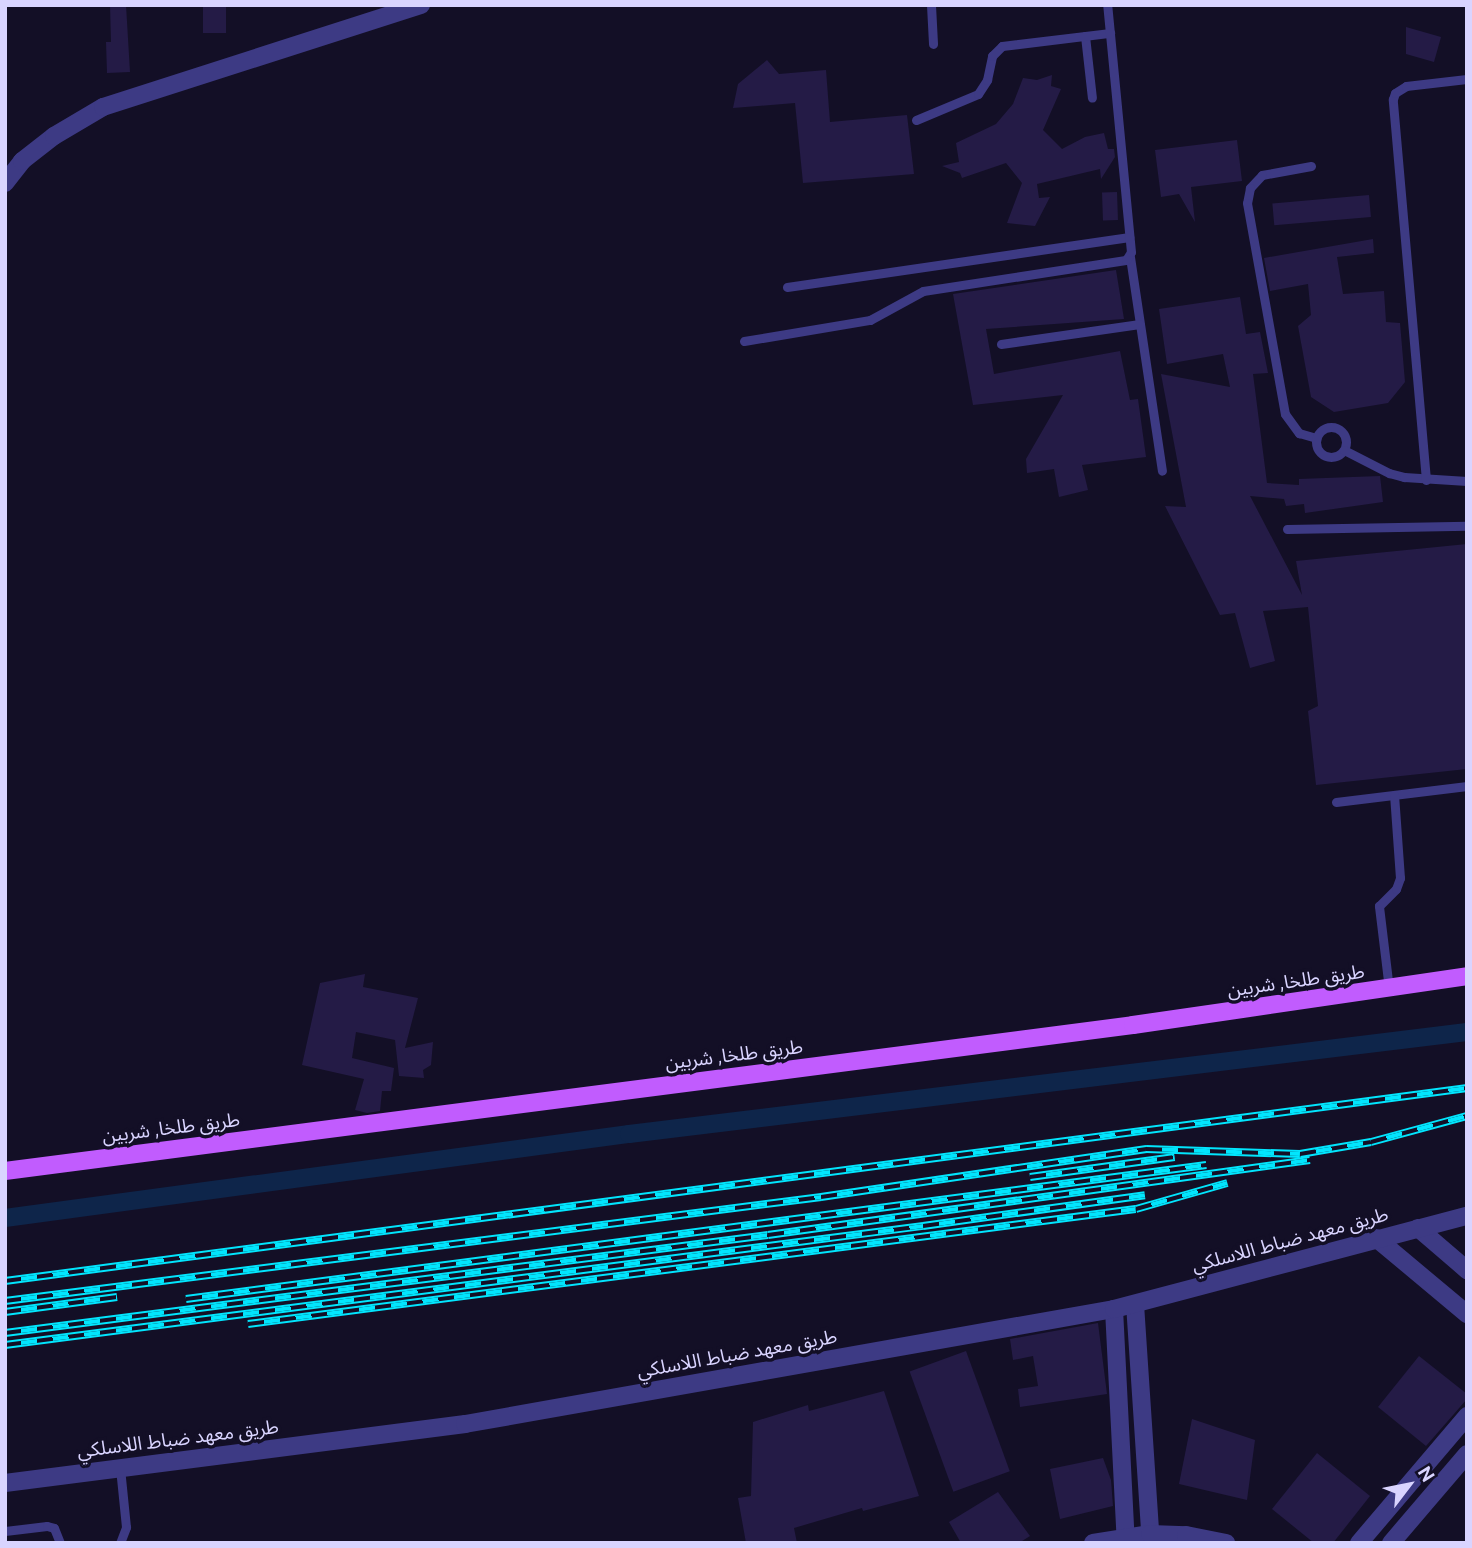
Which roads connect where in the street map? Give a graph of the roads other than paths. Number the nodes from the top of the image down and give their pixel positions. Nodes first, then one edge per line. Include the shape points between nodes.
1 (421, 5) edge
2 (932, 5) edge
3 (1107, 5) edge
4 (1110, 33) junction
5 (1085, 36) junction
6 (933, 44) dead end
7 (1467, 79) edge
8 (1091, 98) dead end
9 (916, 120) dead end
10 (1311, 166) dead end
11 (5, 183) edge
12 (1129, 237) junction
13 (1130, 257) junction
14 (787, 286) dead end
15 (1140, 324) junction
16 (744, 341) dead end
17 (1001, 344) dead end
18 (1317, 438) junction
19 (1344, 450) junction
20 (1162, 471) dead end
21 (1426, 480) junction
22 (1467, 481) edge
23 (1467, 526) edge
24 (1287, 529) dead end
25 (1467, 786) edge
26 (1394, 795) junction
27 (1336, 802) dead end
28 (1467, 975) edge
29 (1389, 989) junction
30 (5, 1171) edge
31 (1467, 1216) edge
32 (1418, 1228) junction
33 (1376, 1238) junction
34 (1467, 1270) edge
35 (1135, 1304) junction
36 (1114, 1309) junction
37 (1467, 1314) edge
38 (1467, 1416) edge
39 (1467, 1454) edge
40 (120, 1468) junction
41 (5, 1483) edge
42 (5, 1531) edge
43 (1150, 1538) edge
44 (1126, 1539) edge
45 (60, 1543) edge
46 (120, 1543) edge
47 (1093, 1543) edge
48 (1226, 1543) edge
49 (1359, 1543) edge
50 (1391, 1543) edge

1 - 11 street via 103,107 54,136 22,161
2 - 6 lane
3 - 4 lane
4 - 5 lane
4 - 12 lane
5 - 8 lane
5 - 9 lane via 1002,46 992,56 987,80 978,94
7 - 21 lane via 1406,86 1393,99
10 - 18 lane via 1262,174 1250,188 1247,203 1285,414 1299,433
12 - 13 lane
12 - 14 lane
13 - 15 lane
13 - 16 lane via 1121,263 923,291 870,320
15 - 17 lane
15 - 20 lane
18 - 19 lane via 1318,449 1325,456 1336,457
18 - 19 lane via 1322,430 1337,428 1346,440
19 - 21 lane via 1389,473
21 - 22 lane
23 - 24 lane
25 - 26 lane
26 - 27 lane
26 - 29 lane via 1400,878 1379,906
28 - 29 main road, طريق طلخا, شربين
29 - 30 main road, طريق طلخا, شربين
31 - 32 street, طريق معهد ضباط اللاسلكي
32 - 33 street, طريق معهد ضباط اللاسلكي
32 - 34 street
33 - 35 street, طريق معهد ضباط اللاسلكي
33 - 37 street
35 - 36 street, طريق معهد ضباط اللاسلكي
35 - 43 street
36 - 40 street, طريق معهد ضباط اللاسلكي via 465,1424
36 - 44 street
38 - 49 street
39 - 50 street
40 - 41 street, طريق معهد ضباط اللاسلكي
40 - 46 lane via 125,1527
42 - 45 lane via 47,1526 54,1528
43 - 44 street
43 - 48 street via 1186,1535
44 - 47 street

